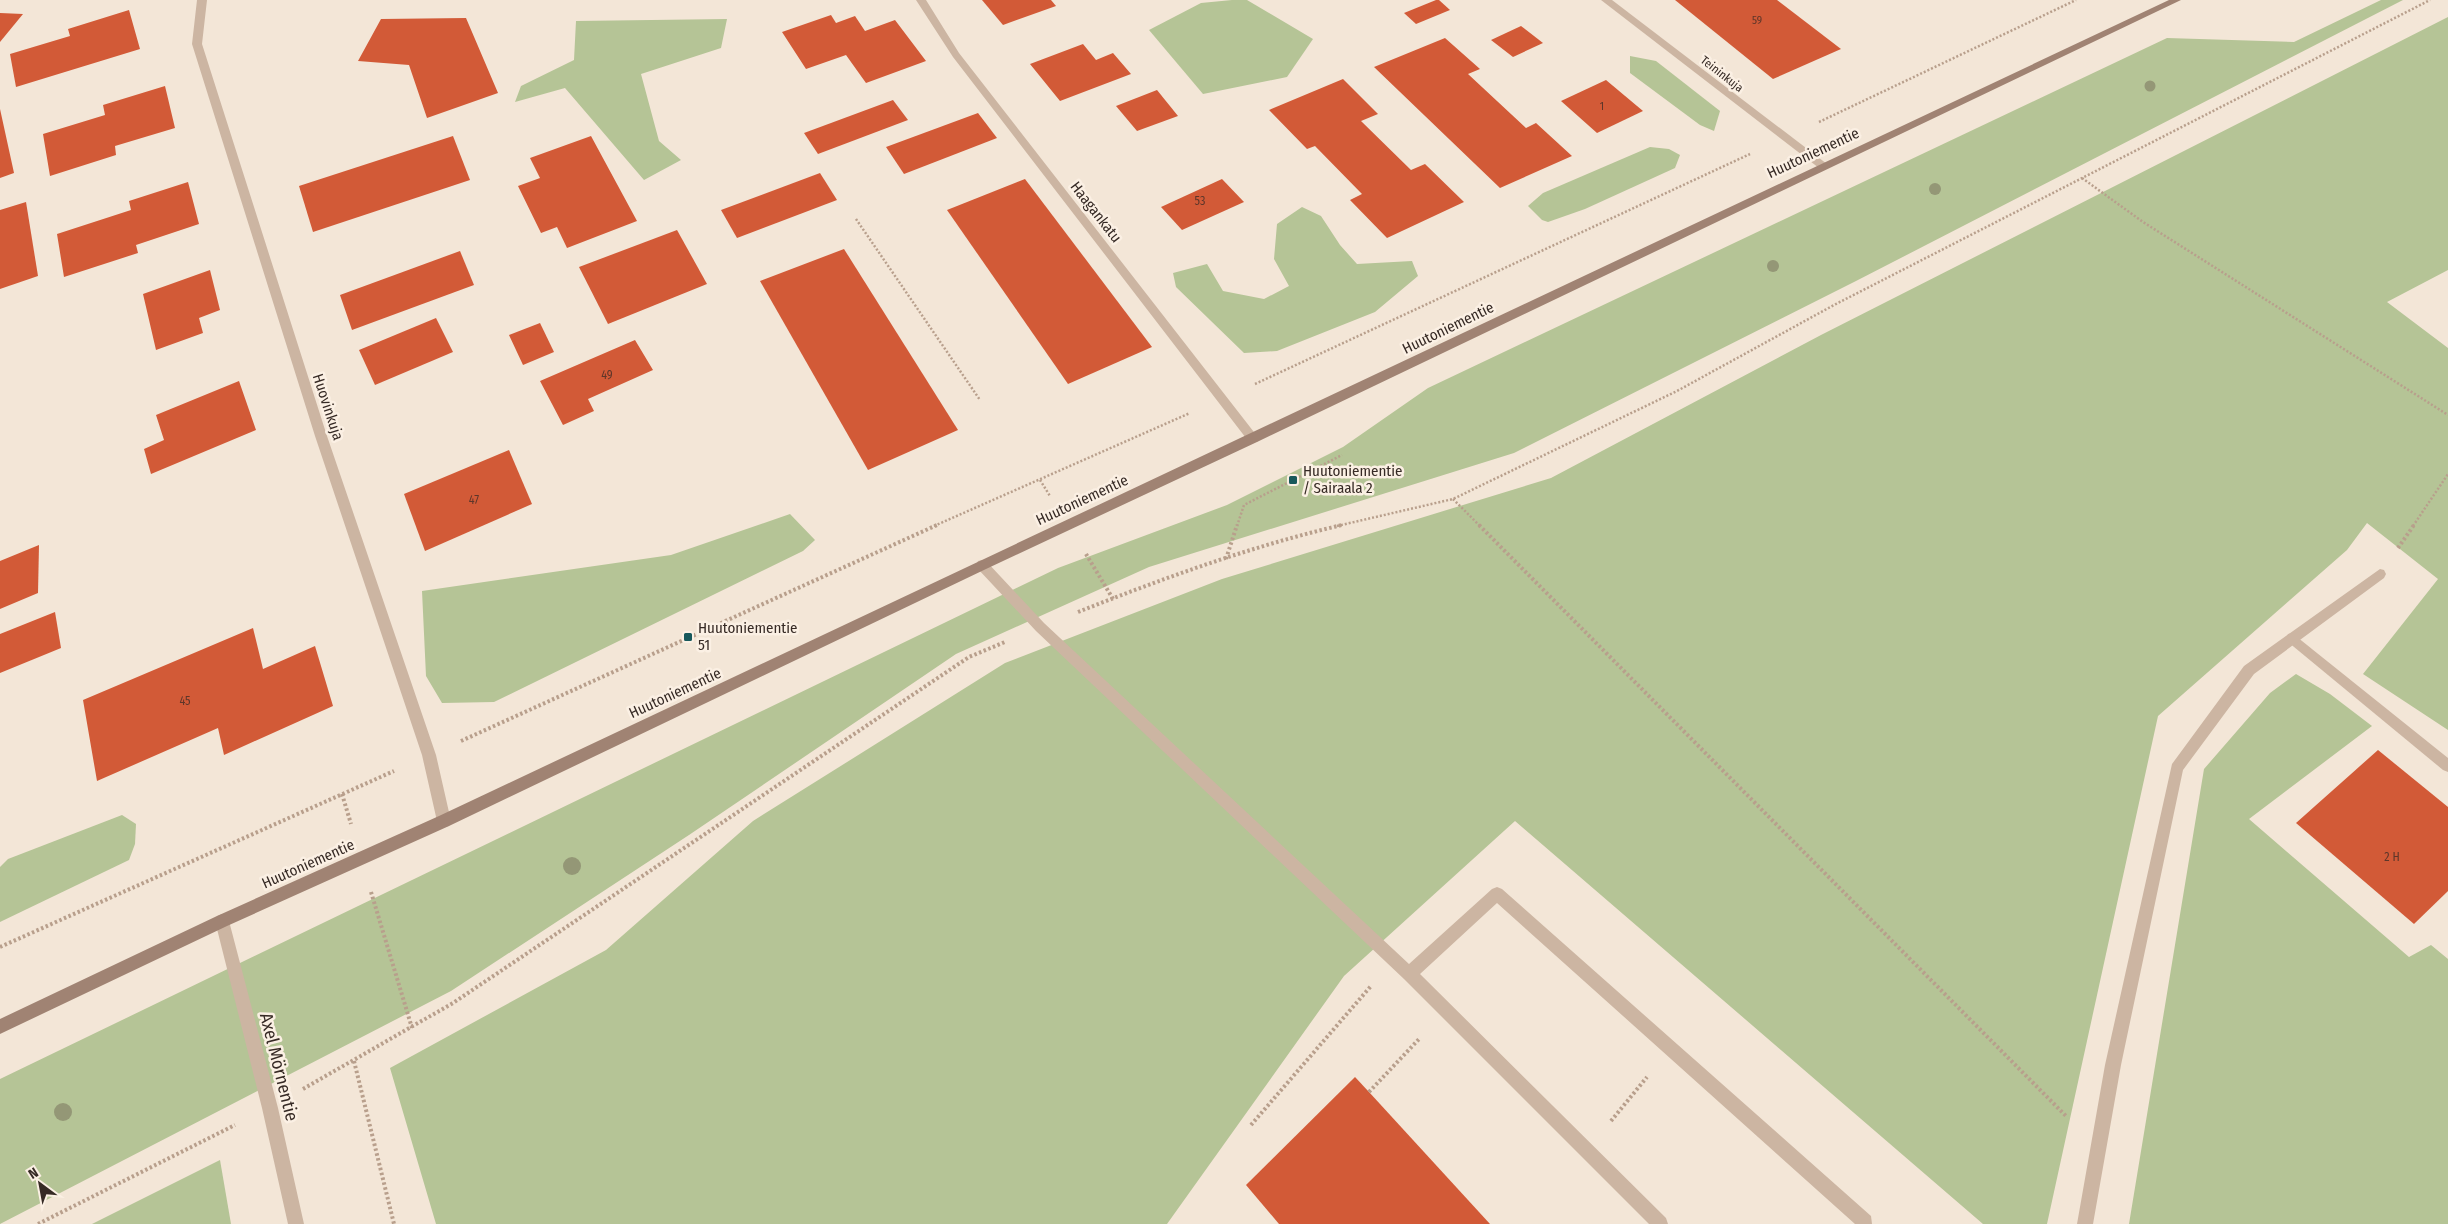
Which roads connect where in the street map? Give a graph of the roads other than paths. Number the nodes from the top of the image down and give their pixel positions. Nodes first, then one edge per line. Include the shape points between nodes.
1 (202, 0) edge
2 (921, 0) edge
3 (1606, 0) edge
4 (2176, 0) edge
5 (1823, 166) junction
6 (1253, 439) junction
7 (982, 565) junction
8 (2380, 574) road end
9 (2292, 638) junction
10 (2448, 766) edge
11 (444, 821) junction
12 (222, 920) junction
13 (1409, 974) junction
14 (0, 1027) edge
15 (296, 1224) edge
16 (1660, 1224) edge
17 (1864, 1224) edge
18 (2086, 1224) edge

1 - 11 street, Huovinkuja via 197,44 321,436 429,756
2 - 6 street, Haagankatu via 956,55
3 - 5 street, Teininkuja
4 - 5 main road, Huutoniementie
5 - 6 main road, Huutoniementie
6 - 7 main road, Huutoniementie
7 - 11 main road, Huutoniementie
7 - 13 street via 1040,627
8 - 9 street
9 - 10 street
9 - 18 street via 2249,670 2177,768 2113,1065
11 - 12 main road, Huutoniementie
12 - 14 main road, Huutoniementie
12 - 15 street, Axel Mörnentie
13 - 16 street
13 - 17 street via 1497,894

